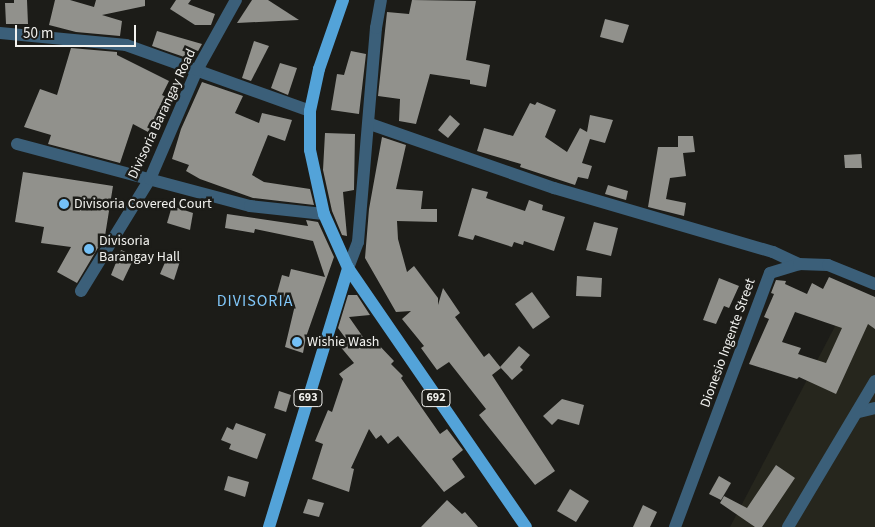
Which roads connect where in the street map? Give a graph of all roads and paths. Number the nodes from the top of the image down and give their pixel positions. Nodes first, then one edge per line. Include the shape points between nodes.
1 (236, 0) edge
2 (344, 0) edge
3 (381, 0) edge
4 (0, 33) edge
5 (196, 70) junction
6 (310, 111) junction
7 (370, 124) junction
8 (17, 144) dead end
9 (150, 179) junction
10 (324, 214) junction
11 (799, 264) junction
12 (348, 268) junction
13 (875, 284) edge
14 (81, 291) dead end
15 (875, 381) edge
16 (875, 408) edge
17 (859, 412) junction
18 (269, 527) edge
19 (526, 527) edge
20 (675, 527) edge
21 (788, 527) edge

1 - 5 street, Divisoria Barangay Road
2 - 6 main road, 692 via 319,69
3 - 7 street via 376,28
4 - 5 street via 126,45
5 - 6 street
5 - 9 street, Divisoria Barangay Road
6 - 10 main road, 692 via 310,150
7 - 11 street via 554,188 773,252
7 - 12 street via 358,242
8 - 9 street
9 - 10 street via 250,206
9 - 14 street, Divisoria Barangay Road
10 - 12 main road, 692
11 - 13 street, Dionesio Ingente Street via 828,265
11 - 20 street, Dionesio Ingente Street via 770,273
12 - 18 main road, 693
12 - 19 main road, 692
15 - 17 street
16 - 17 street
17 - 21 street

